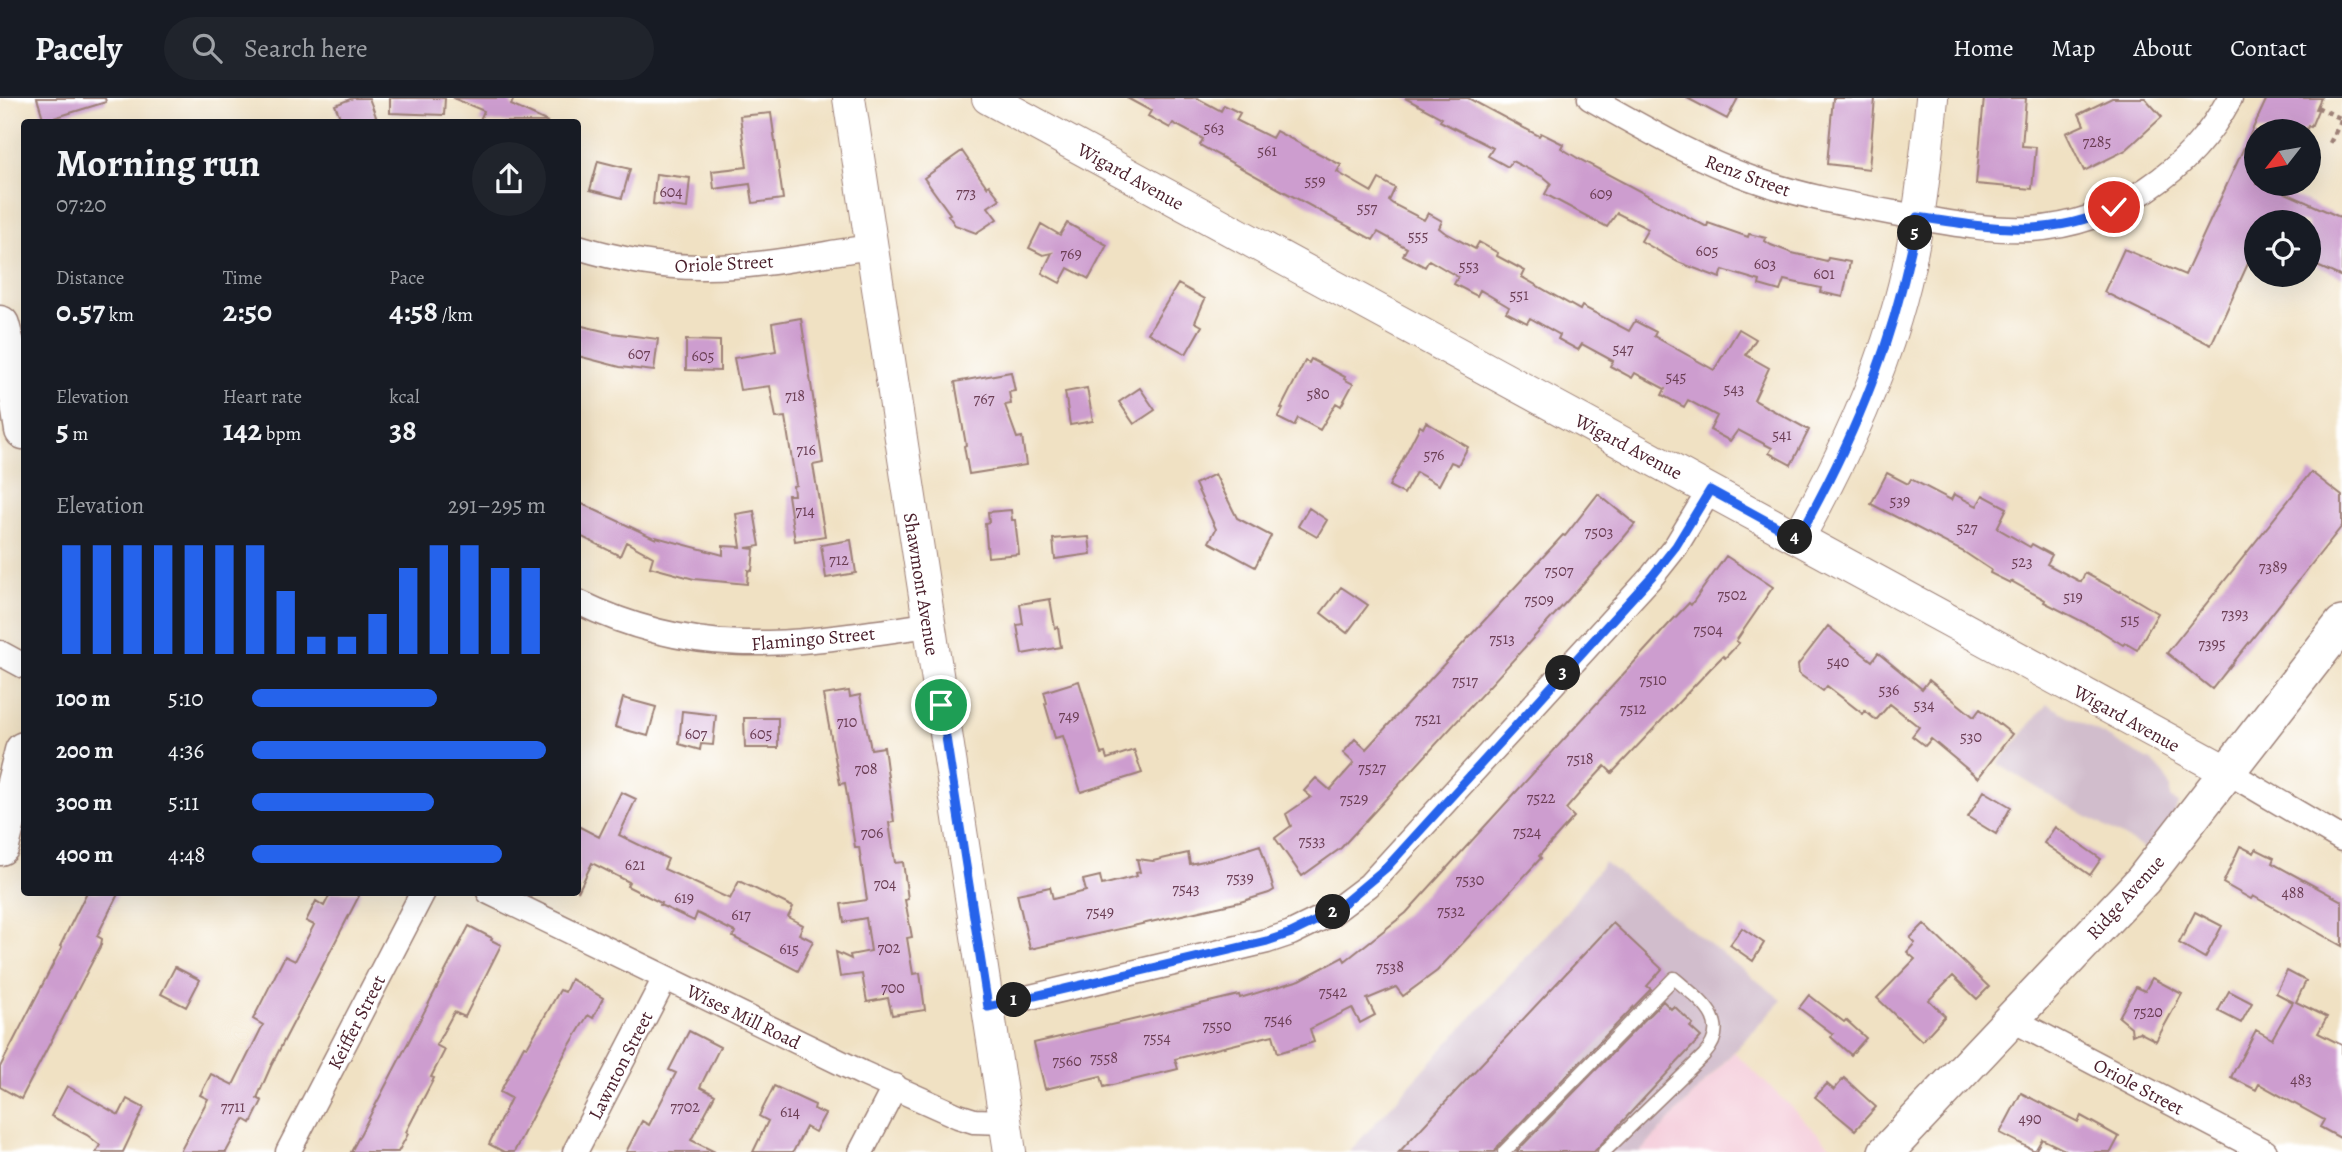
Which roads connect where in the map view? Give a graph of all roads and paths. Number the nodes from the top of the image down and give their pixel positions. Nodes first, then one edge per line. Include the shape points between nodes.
1 (849, 98) edge
2 (988, 98) edge
3 (1590, 98) edge
4 (1932, 98) edge
5 (2230, 98) edge
6 (2317, 107) dead end
7 (2341, 121) edge
8 (2330, 143) dead end
9 (1918, 217) junction
10 (871, 247) junction
11 (581, 248) edge
12 (0, 325) edge
13 (21, 411) edge
14 (1710, 490) junction
15 (1798, 538) junction
16 (581, 603) edge
17 (2342, 624) edge
18 (929, 625) junction
19 (0, 653) edge
20 (21, 664) edge
21 (21, 763) edge
22 (2227, 771) junction
23 (2342, 839) edge
24 (0, 846) edge
25 (421, 896) edge
26 (497, 896) edge
27 (664, 978) junction
28 (988, 1007) junction
29 (2013, 1020) junction
30 (895, 1086) junction
31 (1007, 1137) edge
32 (288, 1152) edge
33 (575, 1152) edge
34 (861, 1152) edge
35 (1504, 1152) edge
36 (1604, 1152) edge
37 (1886, 1152) edge
38 (2265, 1152) edge

1 - 10 street, Shawmont Avenue
2 - 14 street, Wigard Avenue
3 - 9 street, Renz Street via 1666,141 1751,178 1814,198
4 - 9 street
5 - 9 street, Renz Street via 2220,118 2178,166 2109,210 2032,229
6 - 7 path
7 - 8 path
9 - 15 street via 1896,317 1873,384
10 - 11 street, Oriole Street via 701,267 632,261
10 - 18 street, Shawmont Avenue
12 - 13 main road
14 - 15 street, Wigard Avenue
14 - 28 street via 1653,575 1387,867 1332,913 1267,941
15 - 22 street, Wigard Avenue
16 - 18 street, Flamingo Street via 642,628 737,644 807,642
17 - 22 main road, Ridge Avenue
18 - 28 street, Shawmont Avenue
19 - 20 street
21 - 24 main road
22 - 23 street, Wigard Avenue
22 - 29 main road, Ridge Avenue via 2143,880
25 - 32 street, Keiffer Street
26 - 27 street, Wises Mill Road
27 - 30 street, Wises Mill Road
27 - 33 street, Lawnton Street
28 - 31 street, Shawmont Avenue
29 - 37 main road, Ridge Avenue
29 - 38 street, Oriole Street
30 - 31 street, Wises Mill Road
30 - 34 street
35 - 36 lane via 1674,978 1707,1008 1716,1027 1715,1038 1704,1055

